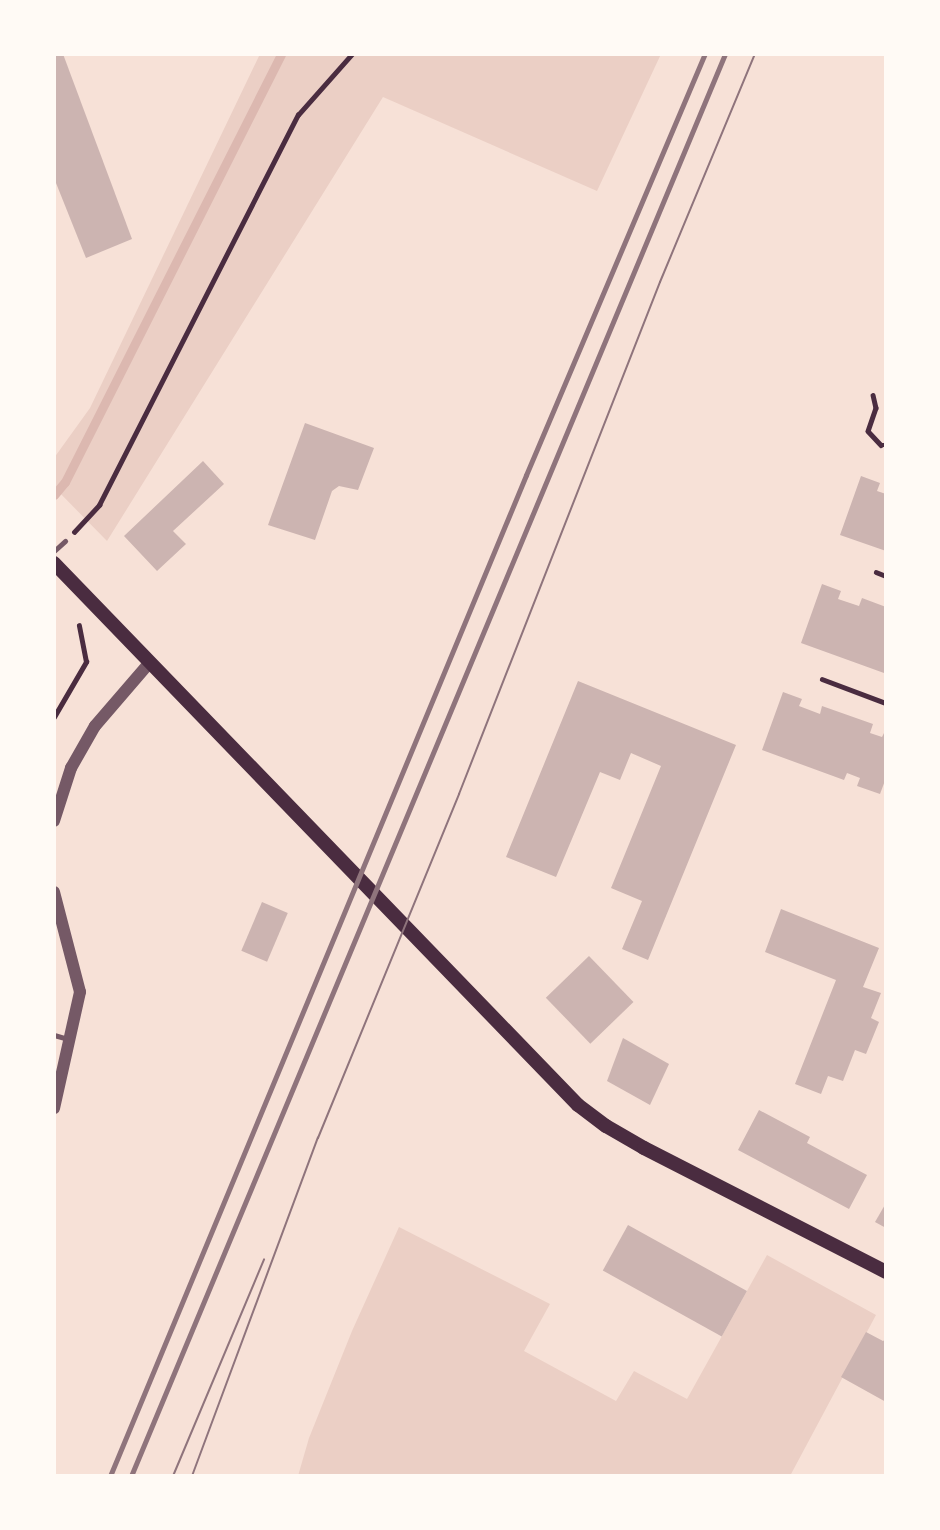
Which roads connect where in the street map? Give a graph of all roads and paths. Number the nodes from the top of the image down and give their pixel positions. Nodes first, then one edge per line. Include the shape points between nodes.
1 (352, 54) edge
2 (873, 395) dead end
3 (886, 445) edge
4 (65, 541) joint
5 (54, 551) edge
6 (54, 563) edge
7 (876, 572) dead end
8 (886, 576) edge
9 (79, 626) dead end
10 (150, 662) junction
11 (822, 679) dead end
12 (886, 703) edge
13 (54, 717) edge
14 (54, 821) edge
15 (54, 892) edge
16 (54, 1035) edge
17 (71, 1040) junction
18 (54, 1108) edge
19 (886, 1272) edge

1 - 4 path via 298,115 99,505
2 - 3 path via 876,408 868,431
4 - 5 lane
6 - 10 main road
7 - 8 path
9 - 13 path via 86,662
10 - 14 street via 95,726 71,768
10 - 19 main road via 578,1105 644,1148
11 - 12 path
15 - 17 street via 80,992
16 - 17 lane
17 - 18 street

